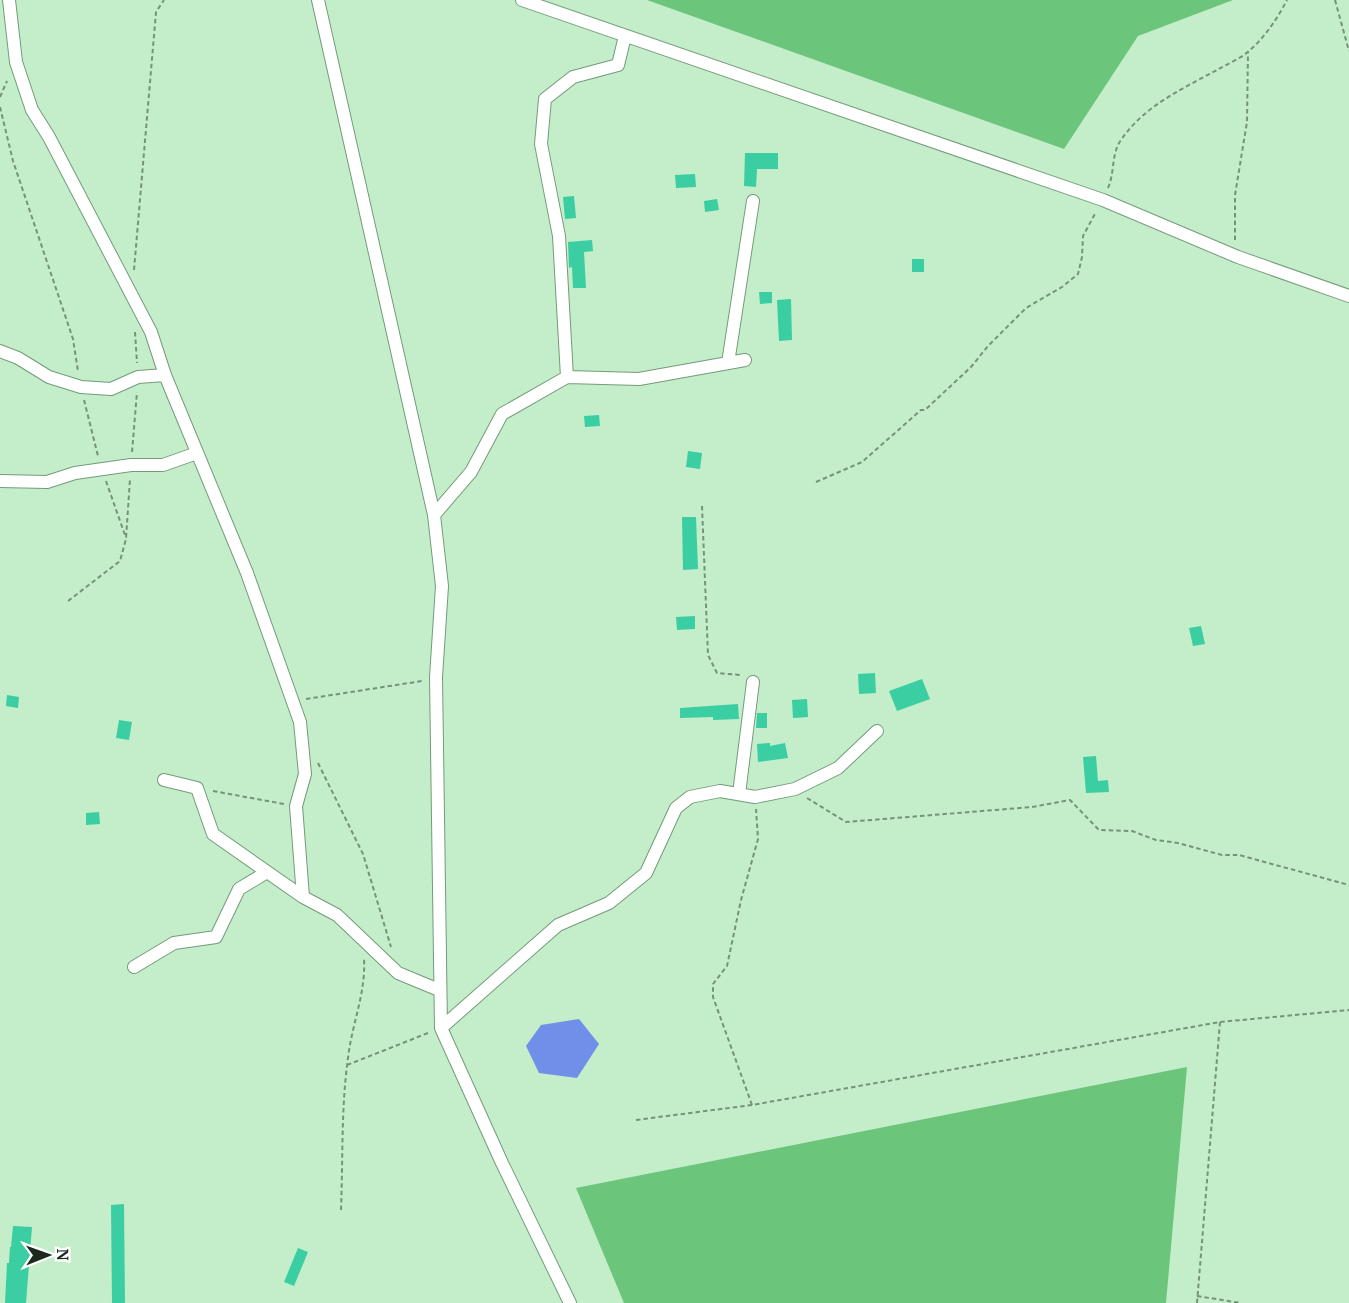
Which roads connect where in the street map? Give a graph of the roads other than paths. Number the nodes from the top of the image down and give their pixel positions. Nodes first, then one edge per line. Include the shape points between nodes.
1 (9, 0) edge
2 (318, 0) edge
3 (522, 0) edge
4 (625, 36) junction
5 (753, 201) dead end
6 (1349, 296) edge
7 (0, 351) edge
8 (745, 360) dead end
9 (728, 363) junction
10 (165, 375) junction
11 (567, 377) junction
12 (197, 453) junction
13 (0, 481) edge
14 (434, 515) junction
15 (753, 682) road end
16 (877, 731) dead end
17 (164, 780) dead end
18 (739, 794) junction
19 (267, 872) junction
20 (303, 897) junction
21 (134, 967) dead end
22 (439, 990) junction
23 (441, 1028) junction
24 (570, 1303) edge

1 - 10 street via 16,62 32,110 132,294 151,332
2 - 14 street
3 - 4 street
4 - 6 street via 1103,200 1238,257
4 - 11 street via 618,65 573,77 545,99 541,144 559,236
5 - 9 street
7 - 10 street via 49,377 81,387 111,389 138,377
8 - 9 street
9 - 11 street via 639,379
10 - 12 street
11 - 14 street via 502,414 471,472
12 - 13 street via 163,465 75,473 47,482
12 - 20 street via 247,573 300,722 305,774 296,807
14 - 22 street via 442,586 436,677
15 - 18 street
16 - 18 street via 838,768 795,789 756,797
17 - 19 street via 197,788 213,834
18 - 23 street via 720,791 690,797 676,808 646,873 609,903 558,925
19 - 20 street
19 - 21 street via 239,889 216,937 174,943
20 - 22 street via 337,915 398,973
22 - 23 street
23 - 24 street

